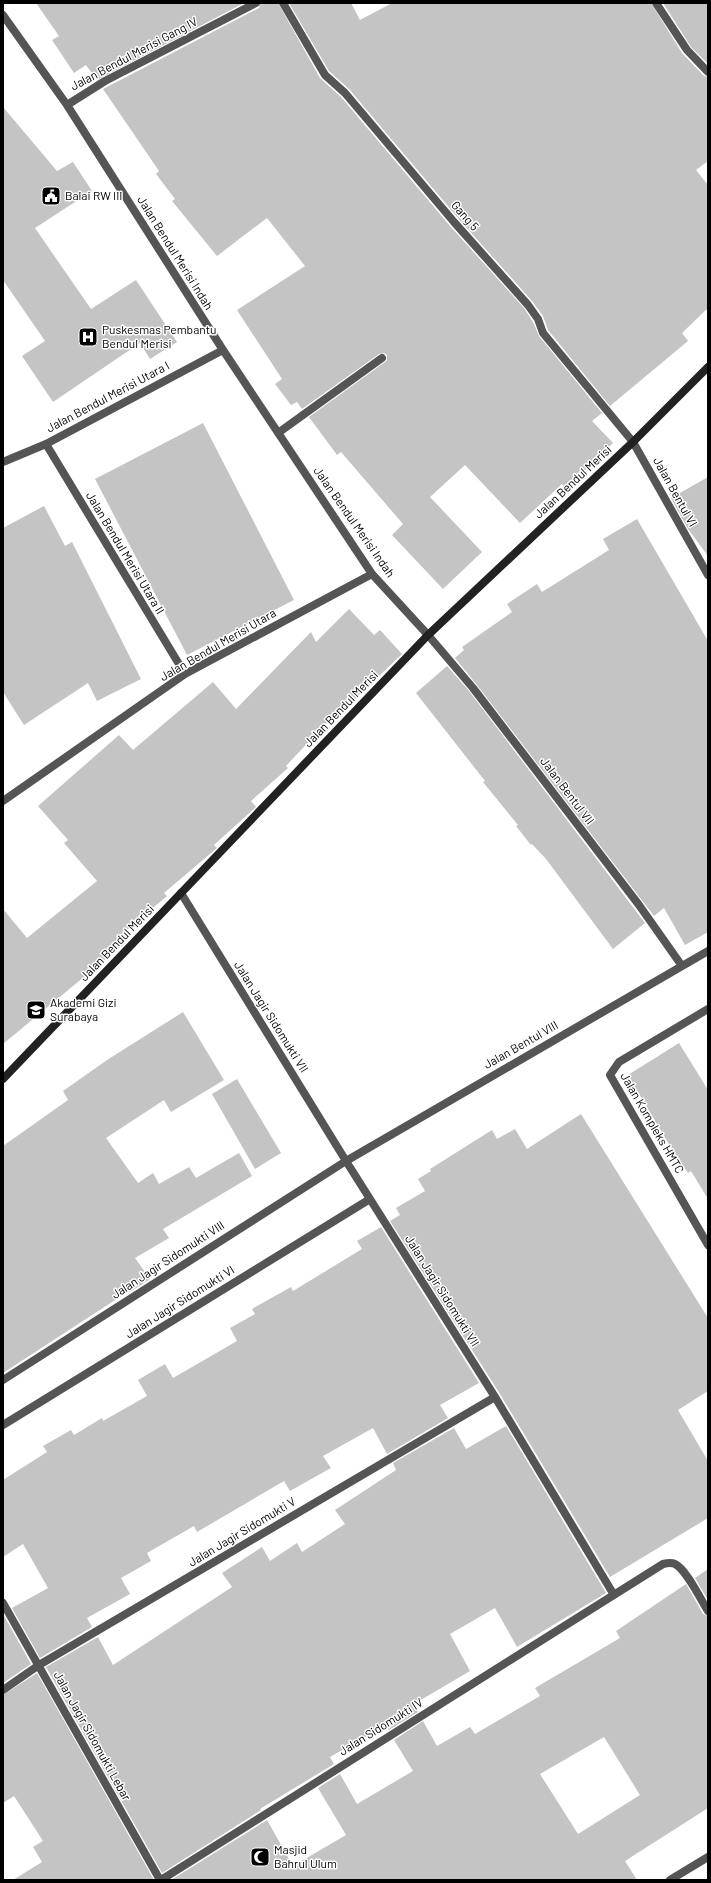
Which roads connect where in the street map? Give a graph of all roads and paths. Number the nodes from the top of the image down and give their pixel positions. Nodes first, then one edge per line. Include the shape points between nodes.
1 (256, 3) edge
2 (282, 3) edge
3 (656, 3) edge
4 (3, 16) edge
5 (708, 72) edge
6 (67, 105) junction
7 (222, 350) junction
8 (382, 358) dead end
9 (708, 367) edge
10 (278, 433) junction
11 (633, 442) junction
12 (46, 444) junction
13 (3, 462) edge
14 (372, 574) junction
15 (708, 575) edge
16 (428, 635) junction
17 (185, 674) junction
18 (3, 801) edge
19 (181, 893) junction
20 (708, 951) edge
21 (682, 966) junction
22 (708, 1009) edge
23 (3, 1079) edge
24 (346, 1161) junction
25 (370, 1199) junction
26 (708, 1245) edge
27 (3, 1380) edge
28 (495, 1397) junction
29 (3, 1425) edge
30 (614, 1595) junction
31 (3, 1603) edge
32 (708, 1611) edge
33 (39, 1665) junction
34 (3, 1690) edge
35 (708, 1857) edge
36 (160, 1880) edge
37 (670, 1880) edge

1 - 6 street, Jalan Bendul Merisi Gang IV via 105,82
2 - 11 street, Gang 5 via 326,75 345,93 528,305 538,319 543,333
3 - 5 street via 687,50
4 - 6 street, Jalan Bendul Merisi Indah
6 - 7 street, Jalan Bendul Merisi Indah
7 - 10 street, Jalan Bendul Merisi Indah
7 - 12 street, Jalan Bendul Merisi Utara I
8 - 10 street
9 - 11 street, Jalan Bendul Merisi
10 - 14 street, Jalan Bendul Merisi Indah
11 - 15 street, Jalan Bentul VI
11 - 16 street, Jalan Bendul Merisi
12 - 13 street, Jalan Bendul Merisi Utara I
12 - 17 street, Jalan Bendul Merisi Utara II
14 - 16 street, Jalan Bendul Merisi Indah
14 - 17 street, Jalan Bendul Merisi Utara
16 - 19 street, Jalan Bendul Merisi
16 - 21 street, Jalan Bentul VII via 473,688 639,905
17 - 18 street, Jalan Bendul Merisi Utara
19 - 23 street, Jalan Bendul Merisi
19 - 24 street, Jalan Jagir Sidomukti VII
20 - 21 street, Jalan Bentul VIII
21 - 24 street, Jalan Bentul VIII
22 - 26 street, Jalan Kompleks HMTC via 619,1062 610,1075
24 - 25 street, Jalan Jagir Sidomukti VII
24 - 27 street, Jalan Jagir Sidomukti VIII
25 - 28 street, Jalan Jagir Sidomukti VII
25 - 29 street, Jalan Jagir Sidomukti VI
28 - 30 street, Jalan Jagir Sidomukti VII
28 - 33 street, Jalan Jagir Sidomukti V
30 - 32 street via 669,1562 682,1570
30 - 36 street, Jalan Sidomukti IV
31 - 33 street, Jalan Jagir Sidomukti Lebar
33 - 34 street, Jalan Jagir Sidomukti V
33 - 36 street, Jalan Jagir Sidomukti Lebar
35 - 37 street

